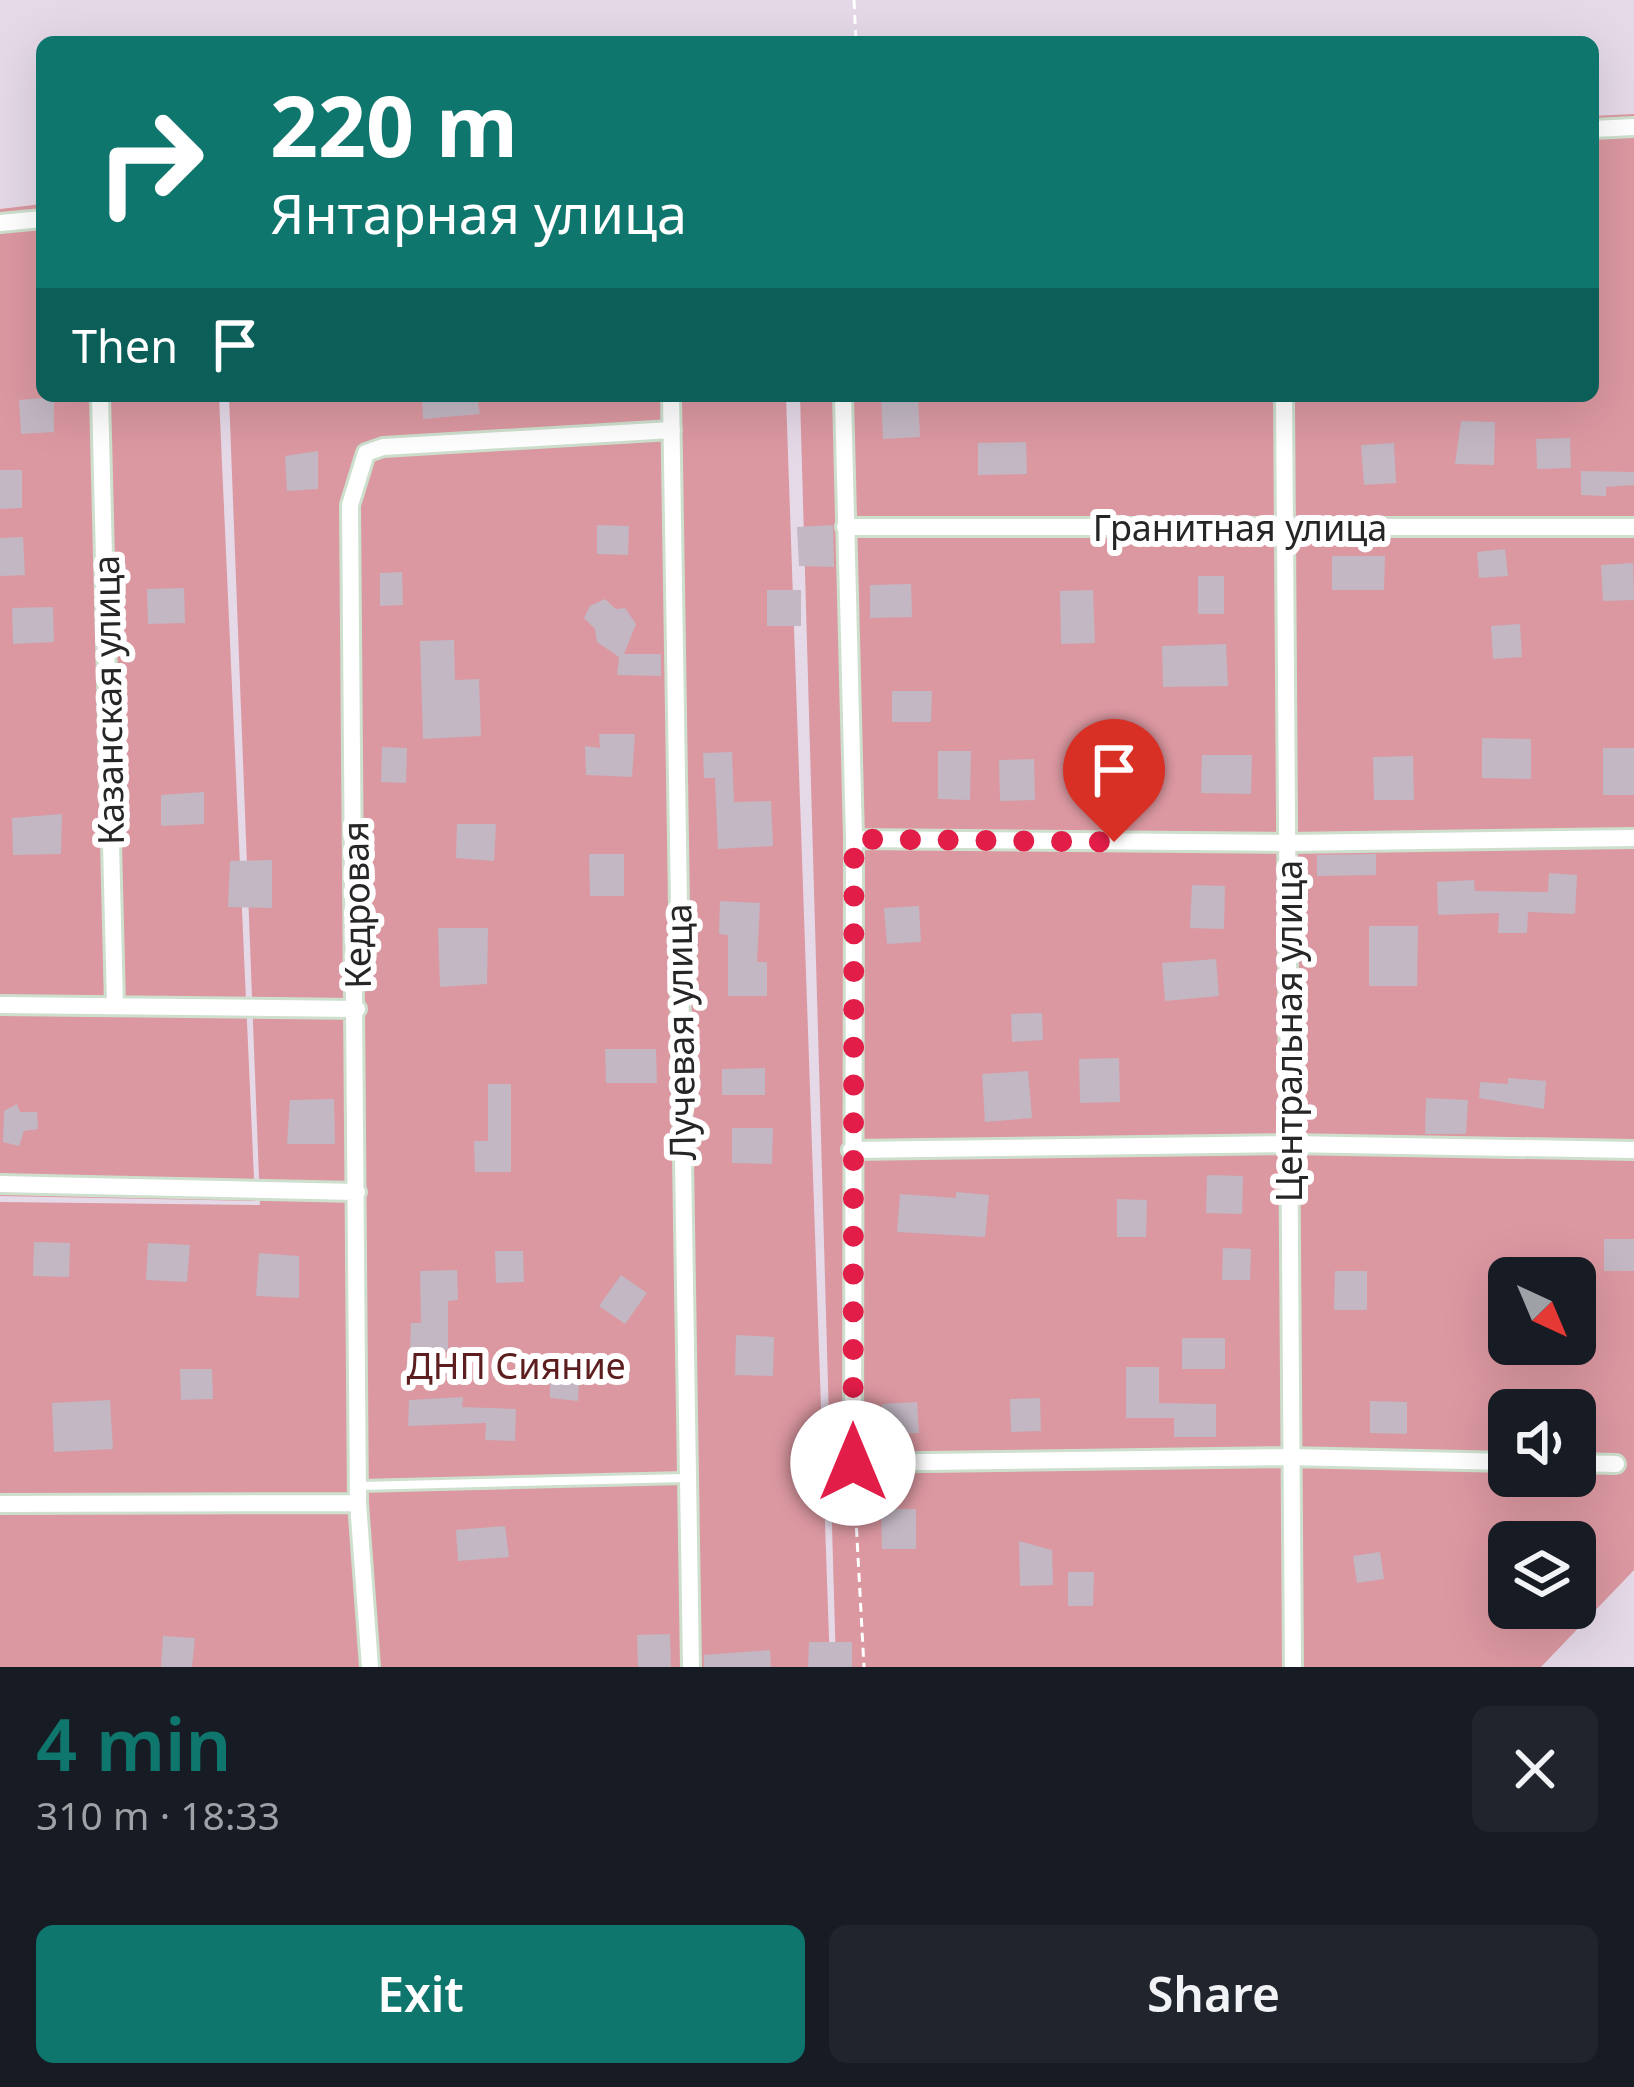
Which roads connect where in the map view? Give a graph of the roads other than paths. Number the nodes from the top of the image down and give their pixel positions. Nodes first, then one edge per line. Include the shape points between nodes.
1 (1634, 127) edge
2 (1599, 129) edge
3 (36, 220) edge
4 (0, 223) edge
5 (100, 402) edge
6 (671, 402) edge
7 (843, 402) edge
8 (1284, 402) edge
9 (672, 430) junction
10 (845, 526) junction
11 (1288, 527) junction
12 (1634, 527) edge
13 (1634, 838) edge
14 (854, 839) junction
15 (1287, 843) junction
16 (0, 1005) edge
17 (115, 1005) junction
18 (357, 1009) junction
19 (1288, 1144) junction
20 (851, 1150) junction
21 (1634, 1150) edge
22 (0, 1184) edge
23 (357, 1192) junction
24 (1288, 1457) junction
25 (1488, 1462) edge
26 (1596, 1464) edge
27 (1616, 1464) dead end
28 (686, 1478) junction
29 (359, 1494) junction
30 (0, 1504) edge
31 (370, 1667) edge
32 (691, 1667) edge
33 (1293, 1667) edge

1 - 2 street
3 - 4 street
5 - 17 street, Казанская улица
6 - 9 street, Лучевая улица
7 - 10 street
8 - 11 street, Центральная улица
9 - 18 street, Кедровая via 366,453 350,505
9 - 28 street, Лучевая улица
10 - 11 street, Гранитная улица
10 - 14 street
11 - 12 street, Гранитная улица
11 - 15 street, Центральная улица
13 - 15 street
14 - 15 street
14 - 20 street
15 - 19 street, Центральная улица
16 - 17 street
17 - 18 street
18 - 23 street, Кедровая
19 - 20 street
19 - 21 street
19 - 24 street, Центральная улица
20 - 24 street via 853,1463
22 - 23 street
23 - 29 street, Кедровая
24 - 25 street
24 - 33 street, Центральная улица
26 - 27 street
28 - 29 lane
28 - 32 street, Лучевая улица
29 - 30 street
29 - 31 street, Кедровая

